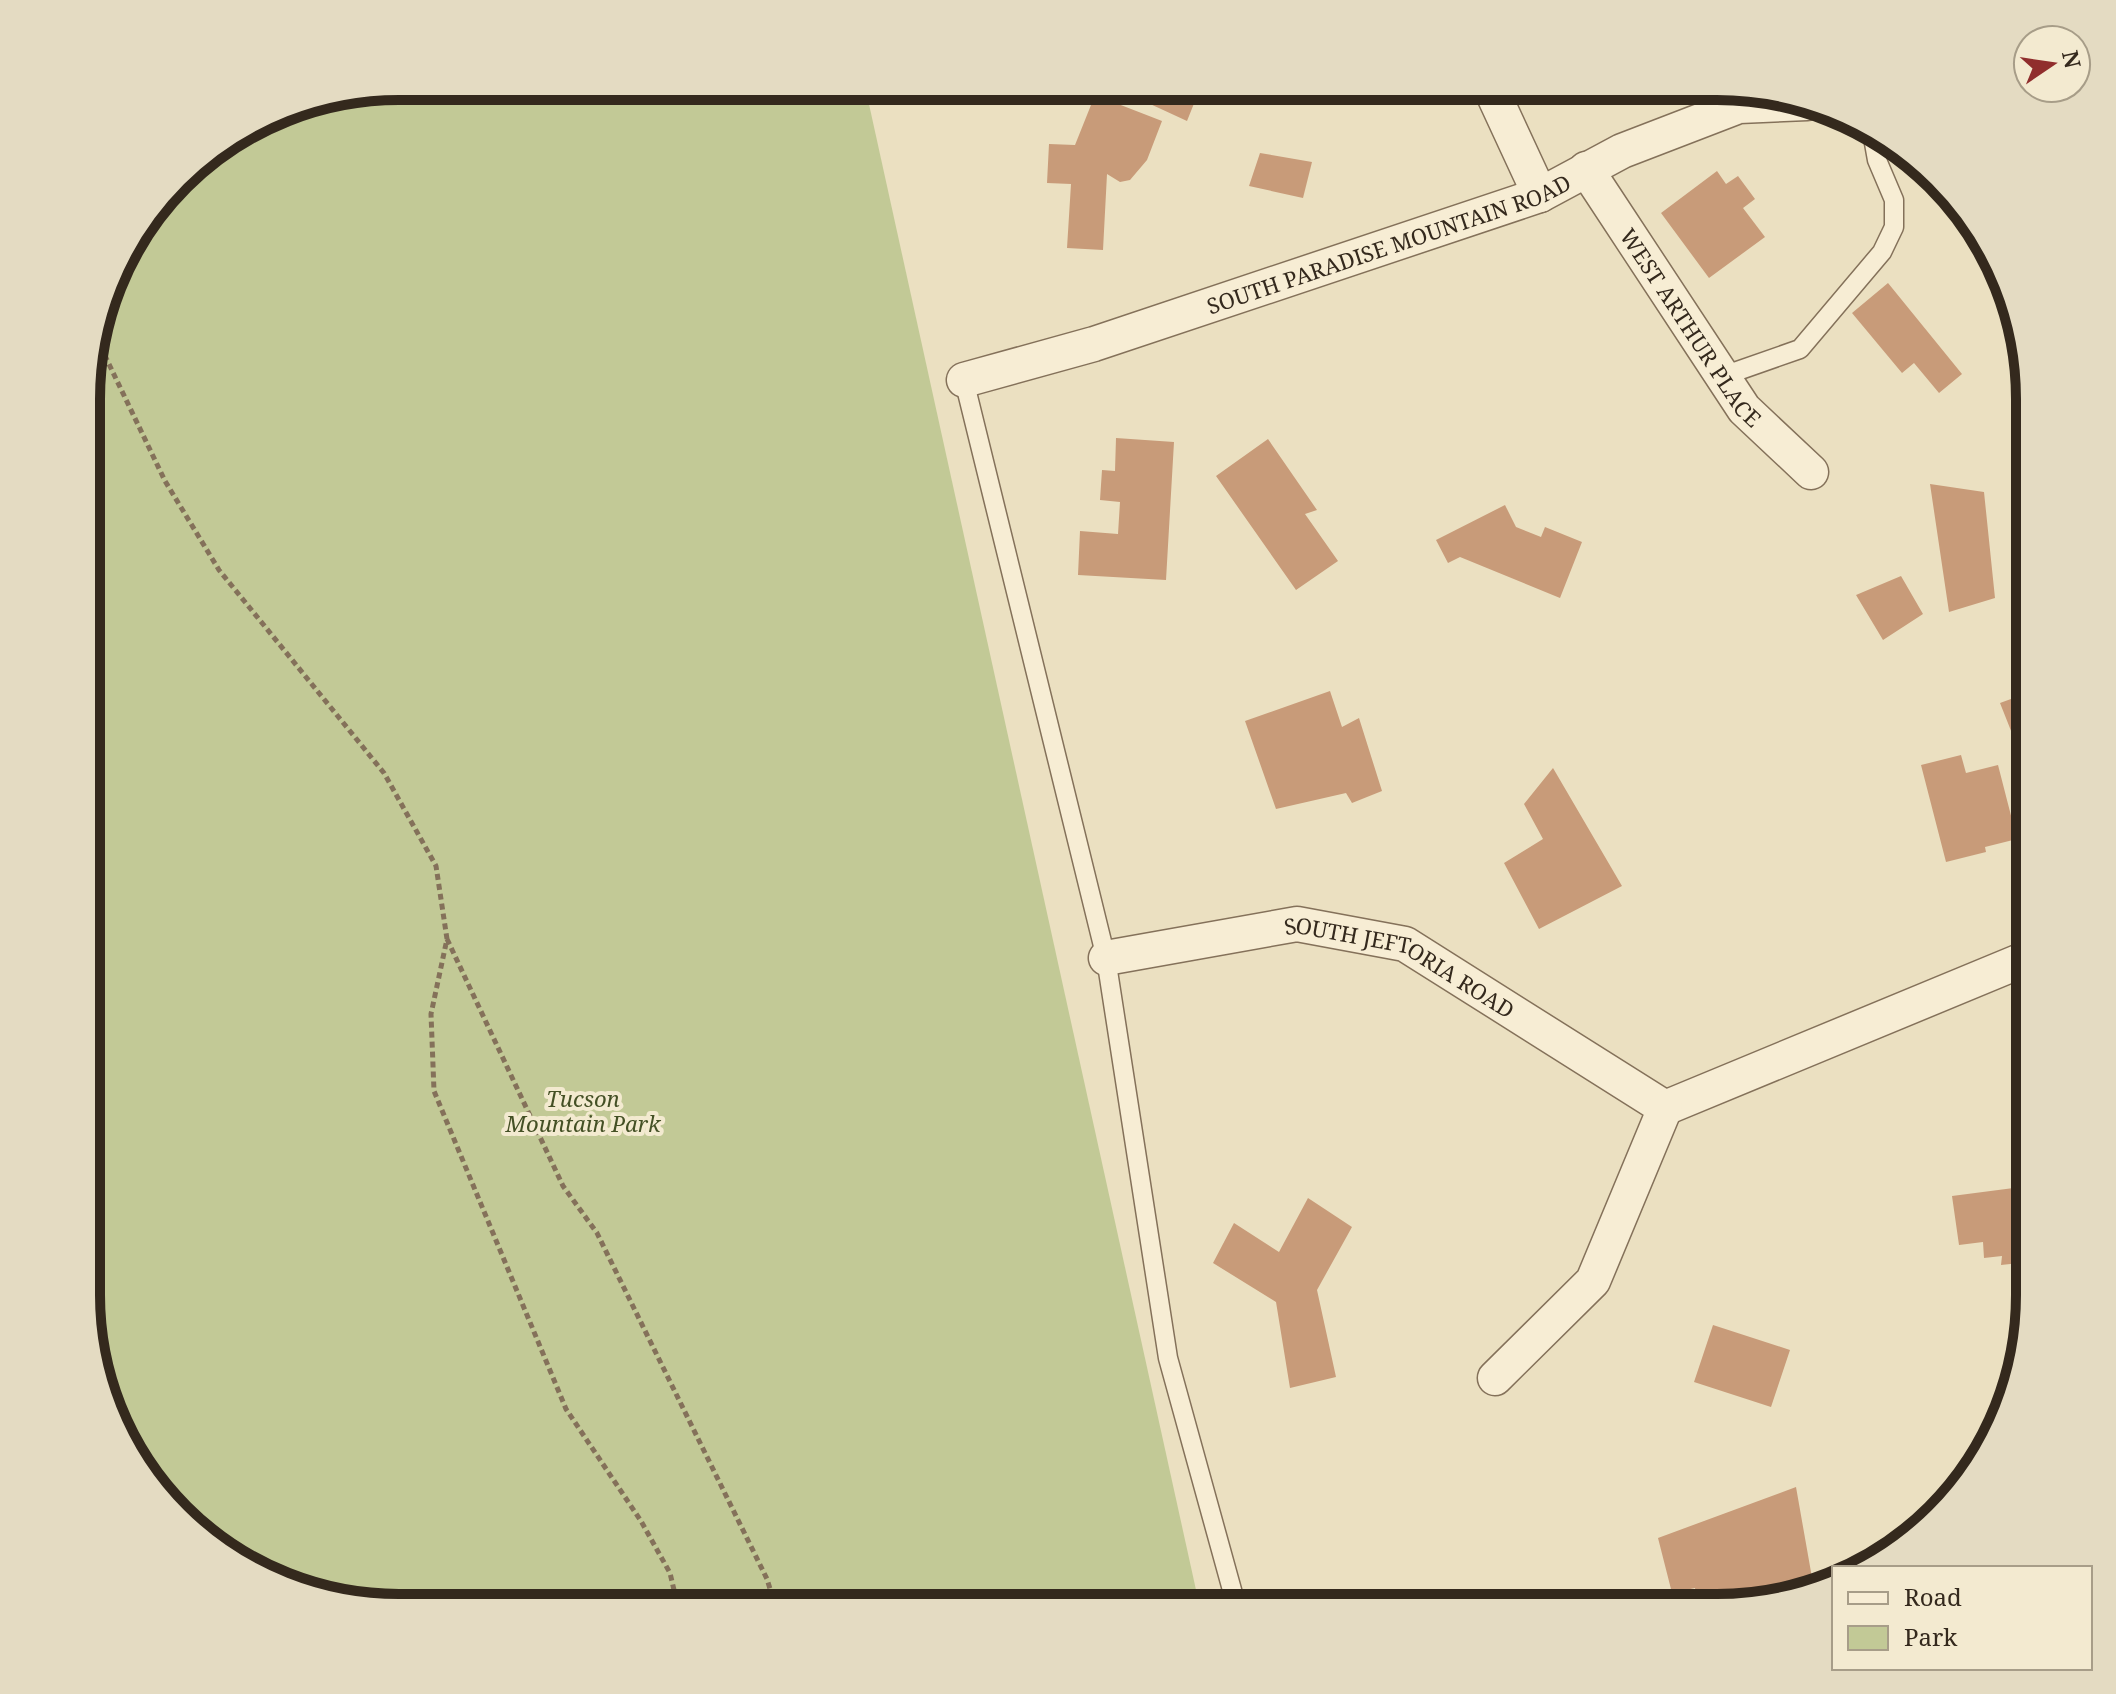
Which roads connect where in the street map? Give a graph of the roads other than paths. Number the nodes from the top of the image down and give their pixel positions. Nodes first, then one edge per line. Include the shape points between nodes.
1 (1496, 100) edge
2 (1730, 101) edge
3 (1874, 145) edge
4 (1586, 169) junction
5 (1540, 195) junction
6 (1723, 376) junction
7 (964, 380) joint
8 (1811, 472) dead end
9 (1106, 958) junction
10 (2016, 963) edge
11 (1665, 1108) junction
12 (1495, 1378) dead end
13 (1233, 1594) edge

1 - 5 street
2 - 4 street, SOUTH PARADISE MOUNTAIN ROAD
3 - 6 lane via 1894,200 1894,227 1882,252 1800,349
4 - 5 street, SOUTH PARADISE MOUNTAIN ROAD
4 - 6 street, WEST ARTHUR PLACE
5 - 7 street, SOUTH PARADISE MOUNTAIN ROAD via 1094,344
6 - 8 street, WEST ARTHUR PLACE via 1744,409
7 - 9 lane
9 - 11 street, SOUTH JEFTORIA ROAD via 1297,924 1405,944
9 - 13 lane via 1168,1358
10 - 11 street
11 - 12 street via 1593,1281

